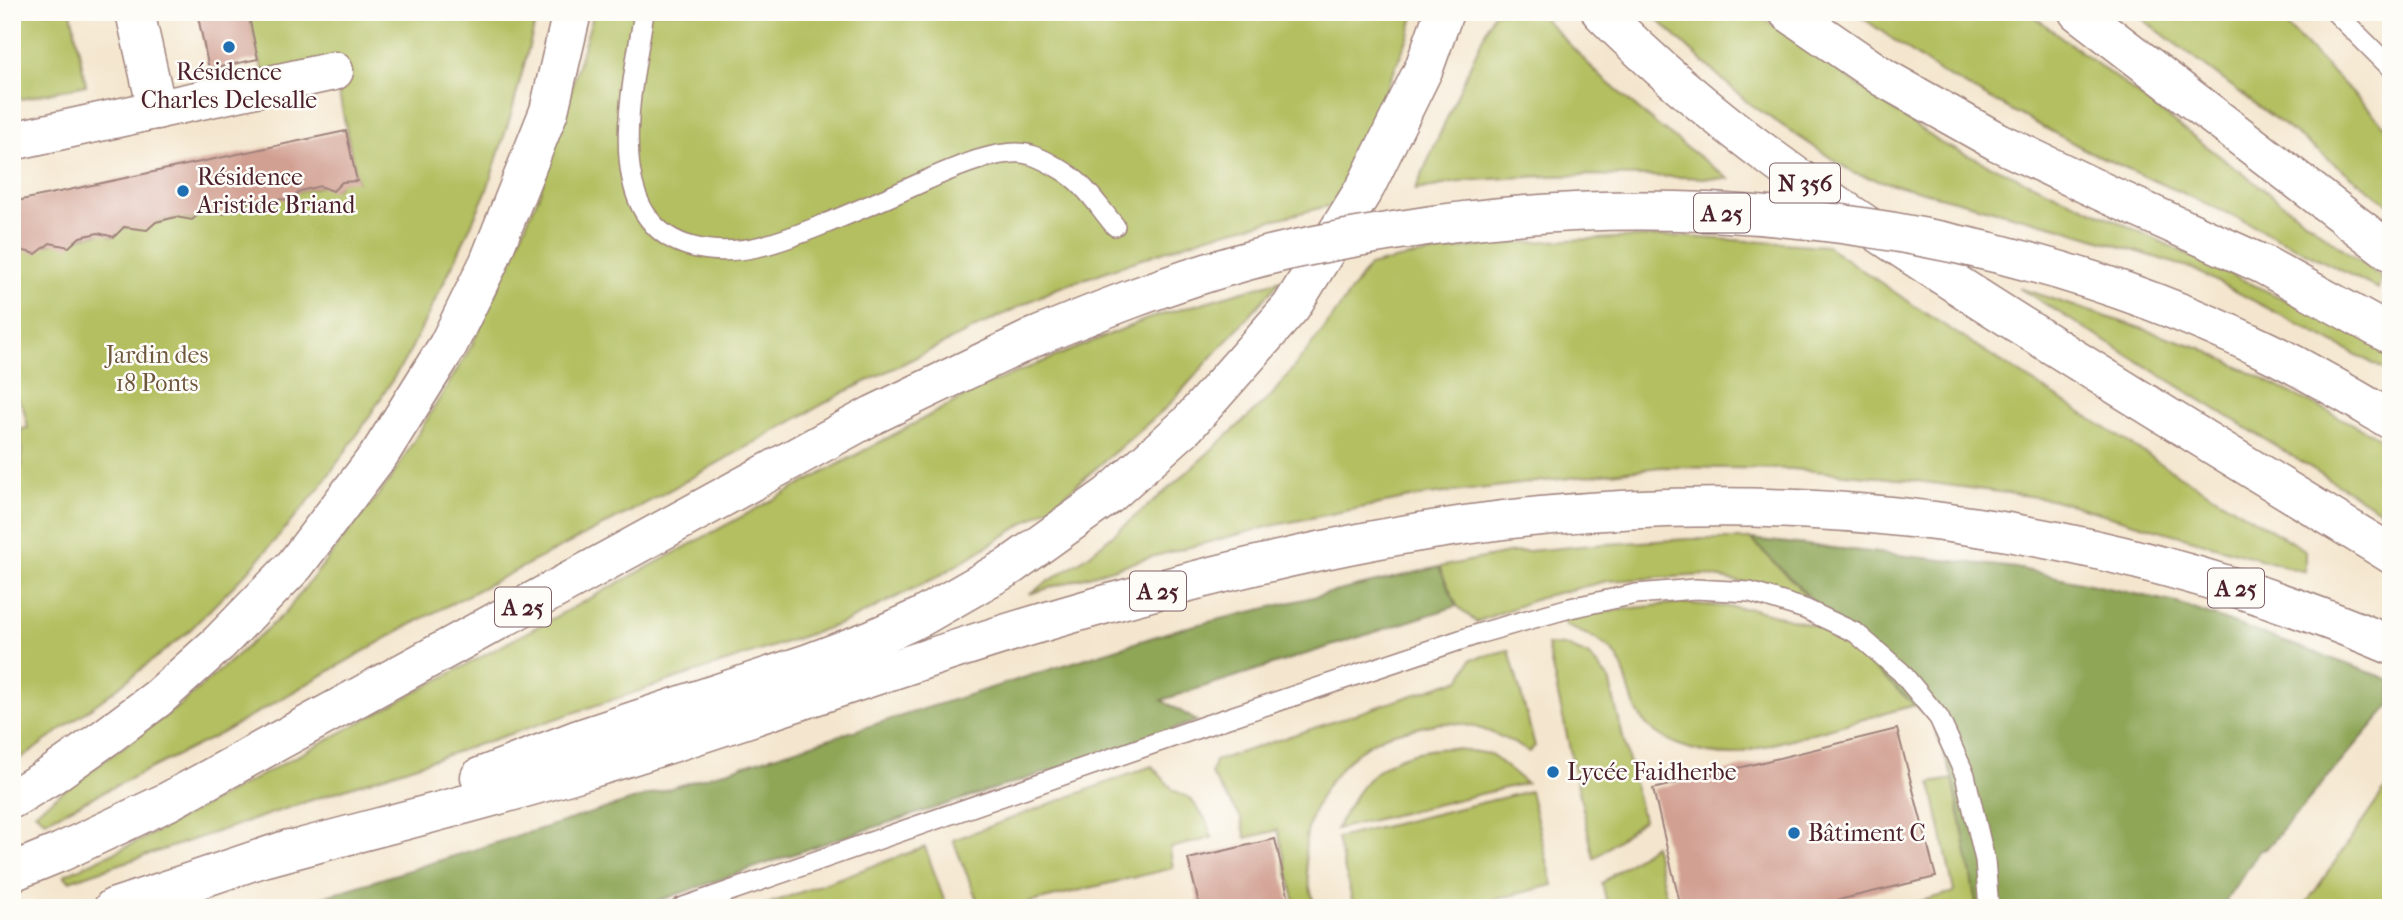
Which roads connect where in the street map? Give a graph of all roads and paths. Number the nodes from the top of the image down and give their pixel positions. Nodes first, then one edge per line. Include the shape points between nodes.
1 (135, 12) edge
2 (572, 12) edge
3 (644, 12) edge
4 (1444, 12) edge
5 (1471, 12) edge
6 (1601, 12) edge
7 (1788, 12) edge
8 (2078, 12) edge
9 (2335, 12) edge
10 (1424, 68) junction
11 (2391, 68) edge
12 (334, 71) dead end
13 (157, 110) junction
14 (12, 141) edge
15 (1115, 226) dead end
16 (2391, 252) edge
17 (2391, 335) edge
18 (2391, 420) edge
19 (2391, 554) edge
20 (2391, 645) edge
21 (12, 800) edge
22 (267, 857) junction
23 (12, 872) edge
24 (113, 908) edge
25 (681, 908) edge
26 (1989, 908) edge

1 - 13 main road
2 - 21 main road via 549,111 488,262 448,345 381,452 295,565 219,643 107,737
3 - 15 lane via 628,121 629,162 634,194 651,221 677,243 710,252 749,249 786,239 993,155 1030,154 1074,178
4 - 10 main road
5 - 10 main road via 1461,43
6 - 19 main road, N 356 via 1715,114 1834,204 2027,330
7 - 17 main road via 1884,78 1998,142 2264,265
8 - 16 main road
9 - 11 lane
10 - 22 main road via 1366,186 1270,333 1148,462 1010,566 870,640 579,739
12 - 13 main road
13 - 14 main road
18 - 23 main road, A 25, bridge via 2267,351 2161,306 1978,249 1909,235 1838,223 1657,210 1552,212 1363,236 1248,260 1033,338 862,421 167,802
20 - 22 main road, A 25 via 2146,560 1942,521 1847,511 1727,507 1538,516 1338,548 1109,604 583,771
22 - 24 main road, A 25
25 - 26 lane via 1481,633 1636,594 1695,589 1750,592 1805,609 1856,633 1901,672 1939,718 1965,775 1985,860

